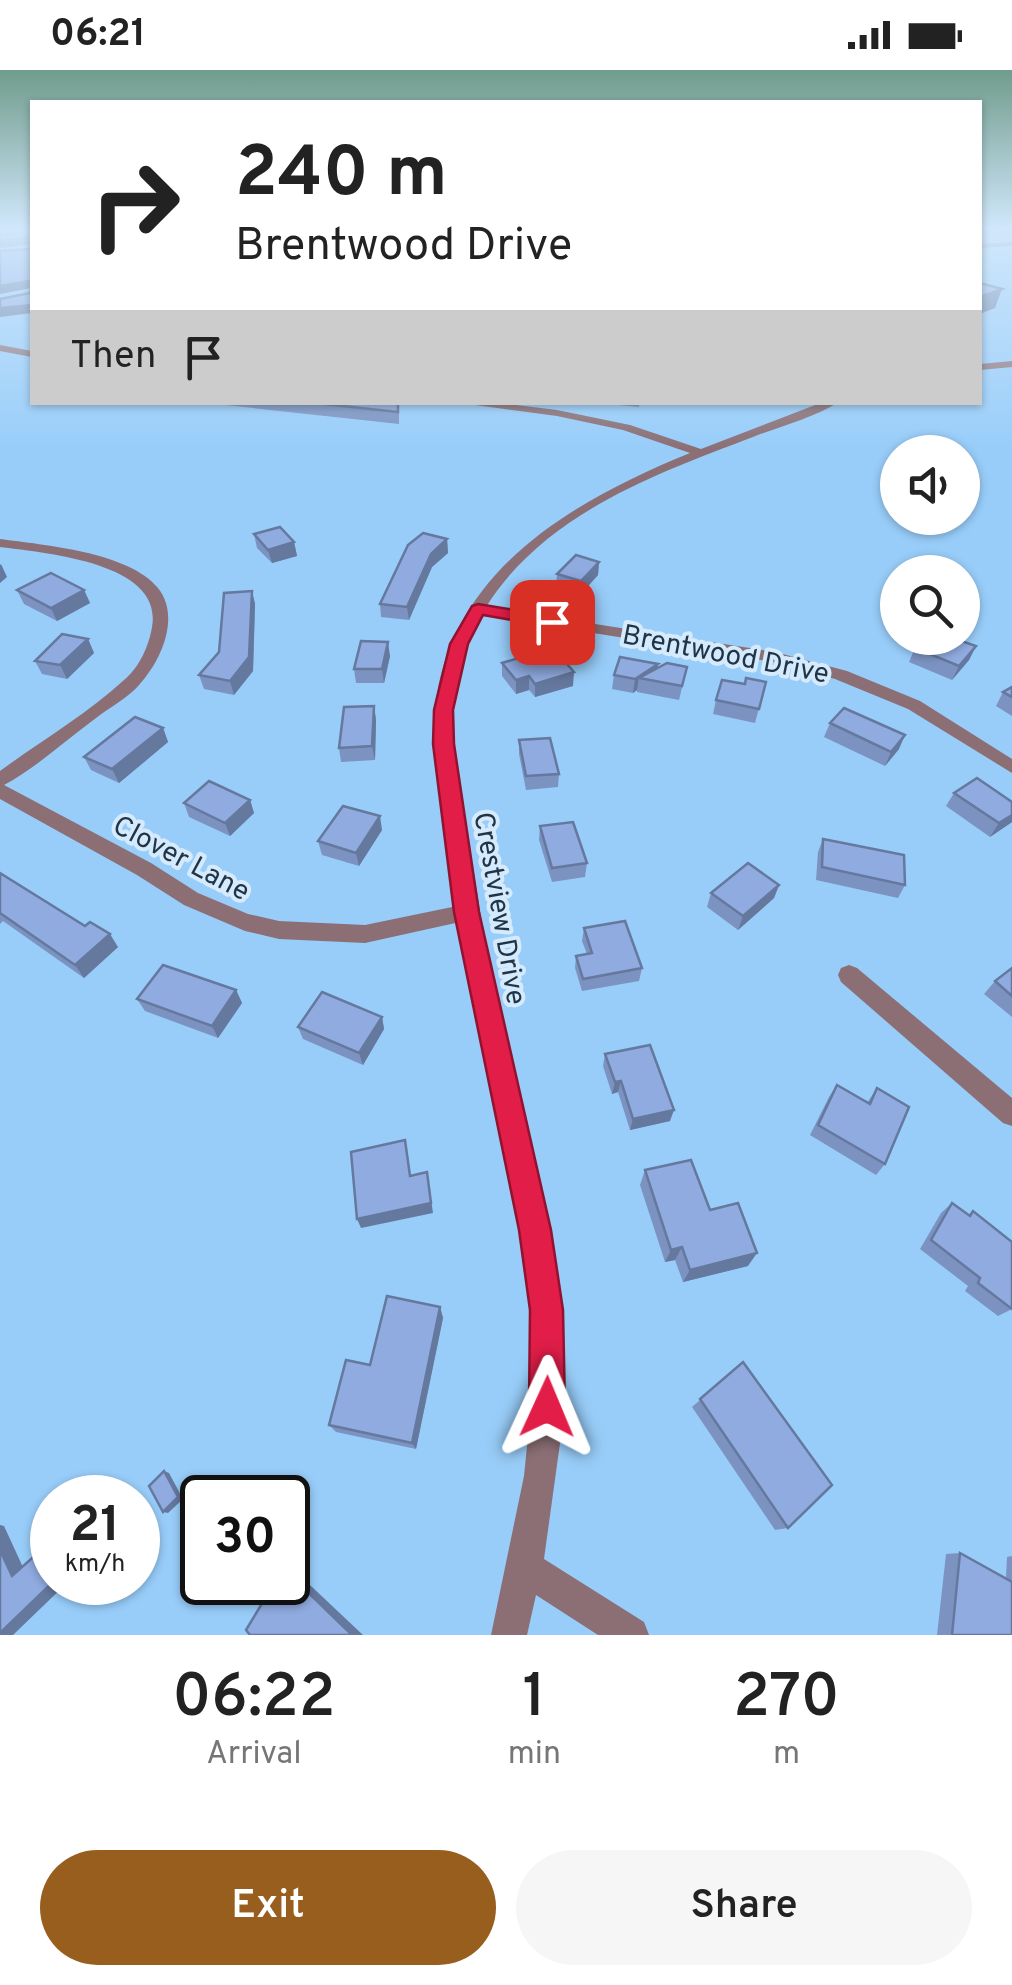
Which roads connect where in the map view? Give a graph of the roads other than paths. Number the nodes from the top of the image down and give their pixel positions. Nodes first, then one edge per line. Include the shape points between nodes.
1 (0, 348) edge
2 (30, 354) edge
3 (1012, 364) edge
4 (982, 368) edge
5 (510, 405) edge
6 (827, 405) edge
7 (561, 408) edge
8 (705, 454) junction
9 (0, 543) edge
10 (478, 610) junction
11 (1012, 767) edge
12 (0, 780) edge
13 (0, 791) edge
14 (466, 912) junction
15 (849, 974) dead end
16 (1012, 1114) edge
17 (526, 1568) junction
18 (509, 1635) edge
19 (631, 1635) edge

1 - 2 street
3 - 4 street
5 - 7 street
6 - 8 street, Crestview Drive
7 - 8 street
8 - 10 street, Crestview Drive via 550,529 512,564
9 - 12 street via 112,562 151,588 163,619 150,661 133,682
10 - 11 street, Brentwood Drive via 775,657 841,675 914,705
10 - 14 street, Crestview Drive via 459,644 443,710
13 - 14 street, Clover Lane via 191,899 245,922 365,934
14 - 17 street, Crestview Drive via 546,1310 546,1445
15 - 16 street
17 - 18 street, Crestview Drive
17 - 19 street

